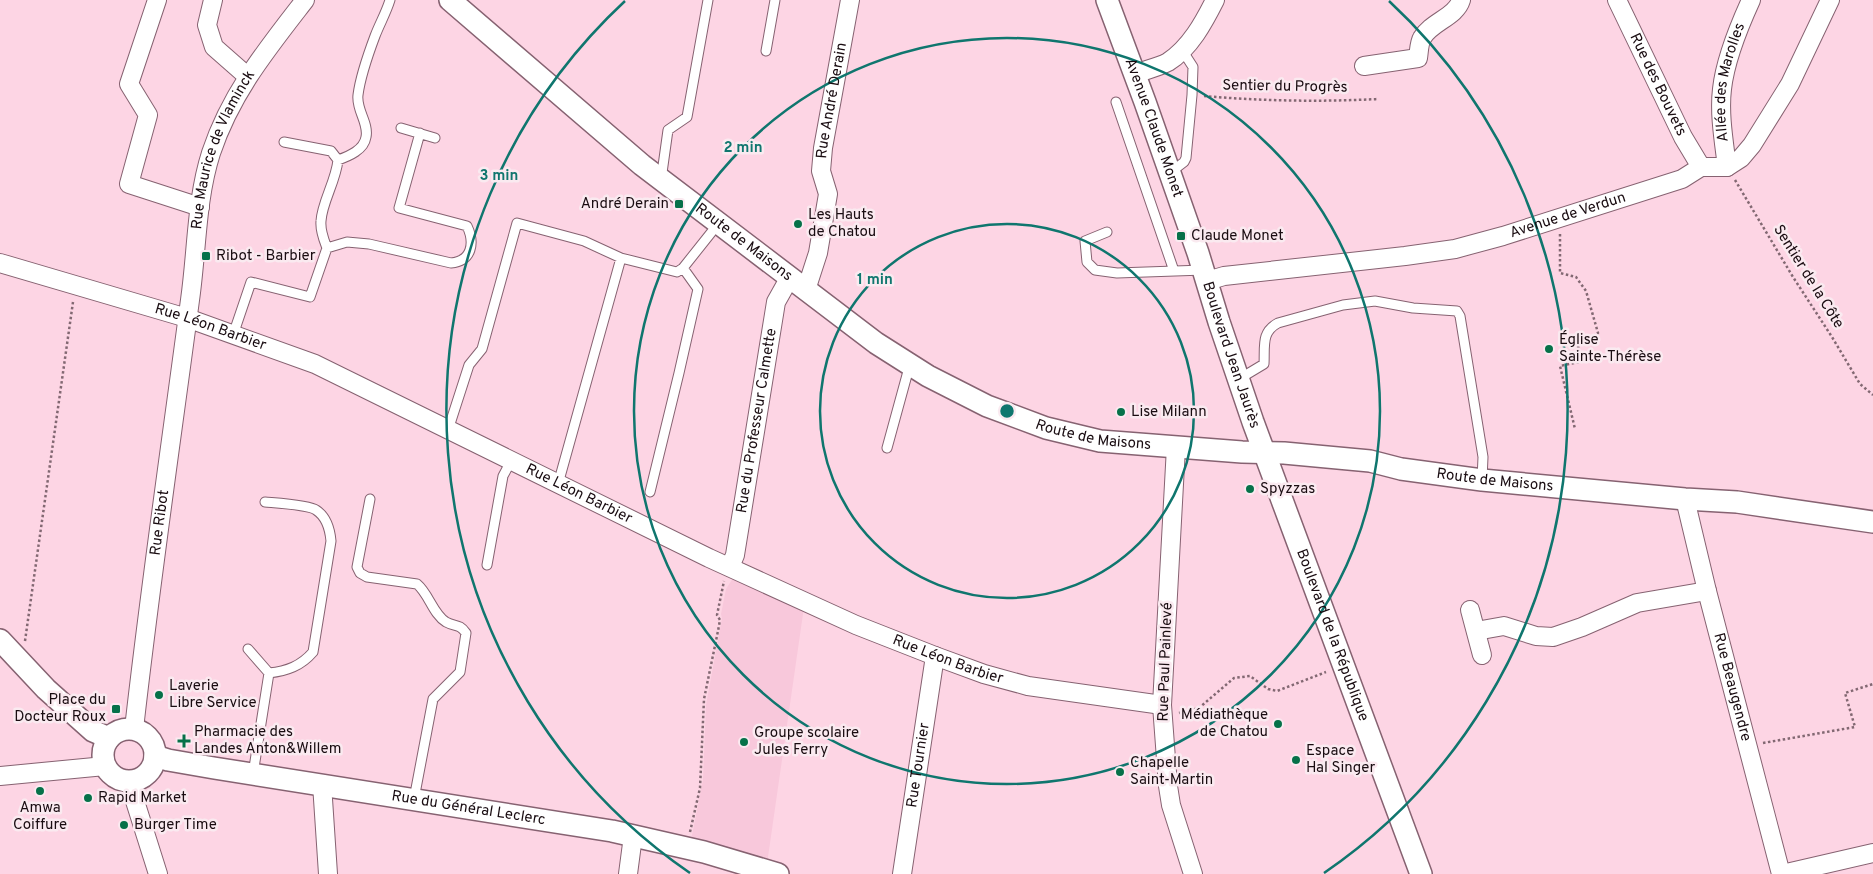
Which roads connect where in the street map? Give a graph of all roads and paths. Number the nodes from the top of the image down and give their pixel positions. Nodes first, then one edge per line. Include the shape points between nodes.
1 (157, 0) edge
2 (213, 0) edge
3 (304, 0) edge
4 (390, 0) edge
5 (450, 0) edge
6 (708, 0) edge
7 (775, 0) edge
8 (850, 0) edge
9 (1107, 0) edge
10 (1215, 0) edge
11 (1461, 0) edge
12 (1617, 0) edge
13 (1752, 0) edge
14 (1830, 0) edge
15 (1182, 50) junction
16 (766, 51) dead end
17 (1364, 66) dead end
18 (1135, 74) junction
19 (248, 76) junction
20 (1192, 95) junction
21 (1378, 99) dead end
22 (1116, 102) dead end
23 (401, 128) dead end
24 (420, 133) junction
25 (435, 138) dead end
26 (284, 142) dead end
27 (338, 160) junction
28 (1701, 167) junction
29 (1727, 167) junction
30 (1170, 172) junction
31 (661, 180) junction
32 (200, 207) junction
33 (1560, 218) junction
34 (718, 224) junction
35 (1106, 232) dead end
36 (327, 248) junction
37 (621, 258) junction
38 (0, 263) edge
39 (683, 268) junction
40 (1204, 269) junction
41 (1174, 271) junction
42 (798, 284) junction
43 (75, 286) junction
44 (187, 318) junction
45 (233, 335) junction
46 (910, 364) junction
47 (1239, 379) junction
48 (1873, 395) edge
49 (1576, 429) dead end
50 (448, 430) junction
51 (1176, 447) junction
52 (887, 448) dead end
53 (1265, 452) junction
54 (511, 461) junction
55 (1482, 480) junction
56 (558, 484) junction
57 (650, 492) dead end
58 (370, 499) dead end
59 (1685, 499) junction
60 (265, 502) dead end
61 (1873, 522) edge
62 (487, 565) dead end
63 (730, 567) junction
64 (1707, 591) junction
65 (1470, 610) dead end
66 (1476, 631) junction
67 (0, 640) edge
68 (248, 649) dead end
69 (1482, 655) dead end
70 (14, 656) junction
71 (935, 656) junction
72 (1344, 664) junction
73 (269, 673) junction
74 (1873, 684) edge
75 (1163, 711) junction
76 (134, 729) junction
77 (109, 738) junction
78 (1748, 746) junction
79 (155, 756) junction
80 (105, 766) junction
81 (253, 774) junction
82 (0, 776) edge
83 (132, 782) junction
84 (322, 784) junction
85 (414, 799) junction
86 (633, 836) junction
87 (686, 848) junction
88 (1873, 853) edge
89 (158, 874) edge
90 (328, 874) edge
91 (628, 874) edge
92 (778, 874) edge
93 (902, 874) edge
94 (1193, 874) edge
95 (1421, 874) edge
96 (1781, 874) edge

1 - 32 street via 129,84 148,115 129,184
2 - 19 street via 206,25 214,47
3 - 19 street, Rue Maurice de Vlaminck
4 - 27 lane via 358,94 357,104 367,136 361,148
5 - 31 street, Route de Maisons
6 - 31 lane via 687,117 668,130
7 - 16 lane
8 - 42 street, Rue André Derain via 823,148 821,171 828,194 818,253
9 - 18 street, Avenue Claude Monet
10 - 15 street via 1202,25
11 - 17 street via 1459,7 1421,39 1418,58
12 - 28 street, Rue des Bouvets via 1683,137
13 - 29 street, Allée des Marolles via 1726,67 1722,90
14 - 29 street via 1779,103 1752,145
15 - 18 street via 1167,62
15 - 20 lane via 1193,67
18 - 30 street, Avenue Claude Monet
19 - 32 street, Rue Maurice de Vlaminck via 230,106 211,153
20 - 21 path, Sentier du Progrès via 1265,101
20 - 30 lane via 1186,158
22 - 41 lane
23 - 24 lane
24 - 25 lane
24 - 36 lane via 400,208 467,226 472,236 467,256 460,262 451,263 369,244 347,242
26 - 27 lane via 331,151
27 - 36 lane via 320,221
28 - 29 street
28 - 33 street, Avenue de Verdun via 1682,179
29 - 48 path, Sentier de la Côte via 1860,384
30 - 40 street, Avenue Claude Monet
31 - 34 street, Route de Maisons
32 - 44 street, Rue Maurice de Vlaminck
33 - 40 street, Avenue de Verdun via 1456,249 1224,276
33 - 49 path via 1560,273 1576,277 1586,291 1598,333 1578,345 1579,356 1600,353 1602,357 1560,366
34 - 39 lane
34 - 42 street, Route de Maisons
35 - 41 lane via 1085,241 1087,262 1095,270 1117,273
36 - 45 lane via 310,297 251,282
37 - 39 lane via 677,272
37 - 50 lane via 584,242 518,223 482,349 469,366
37 - 56 lane
38 - 43 street, Rue Léon Barbier
39 - 57 lane via 698,289
40 - 41 lane
40 - 47 street, Boulevard Jean Jaurès
42 - 46 street, Route de Maisons via 876,343
42 - 63 street, Rue du Professeur Calmette via 776,302 735,555
43 - 44 street, Rue Léon Barbier
43 - 70 path via 24,643
44 - 45 street, Rue Léon Barbier
44 - 76 street, Rue Ribot
45 - 50 street, Rue Léon Barbier via 315,364
46 - 51 street, Route de Maisons via 986,406 1046,428 1100,441
46 - 52 lane
47 - 53 street, Boulevard Jean Jaurès
47 - 55 lane via 1264,364 1265,336 1278,323 1343,305 1375,301 1456,311 1460,316 1484,457
50 - 54 street, Rue Léon Barbier
51 - 53 street, Route de Maisons
51 - 75 street, Rue Paul Painlevé
53 - 55 street, Route de Maisons via 1370,461 1401,469
53 - 72 street, Boulevard de la République
54 - 56 street, Rue Léon Barbier
54 - 62 lane via 503,476
55 - 59 street, Route de Maisons
56 - 63 street, Rue Léon Barbier
58 - 85 lane via 357,567 360,573 367,577 417,584 440,617 461,626 466,633 460,672 433,699
59 - 61 street, Route de Maisons via 1737,502
59 - 64 street, Rue Beaugendre
60 - 73 lane via 315,509 324,517 331,541 313,652 296,666
63 - 71 street, Rue Léon Barbier via 848,622
63 - 87 path via 717,615 720,620 704,699 700,788
64 - 66 street via 1637,603 1553,637 1536,636 1504,626
64 - 78 street, Rue Beaugendre
65 - 66 street
66 - 69 street
67 - 70 street
68 - 73 lane
70 - 77 street via 93,731
71 - 75 street, Rue Léon Barbier via 1028,686
71 - 93 street, Rue Tournier
72 - 75 path via 1277,691 1268,689 1250,676 1234,678 1199,708
72 - 95 street, Boulevard de la République
73 - 81 lane
74 - 78 path via 1845,693 1855,727
75 - 94 street, Rue Paul Painlevé via 1171,806
76 - 77 street via 120,730
76 - 79 street via 151,741
77 - 80 street via 102,751
78 - 96 street, Rue Beaugendre
79 - 81 street, Rue du Général Leclerc
79 - 83 street via 145,775
80 - 82 street
80 - 83 street via 112,776
81 - 84 street, Rue du Général Leclerc
83 - 89 street
84 - 85 street, Rue du Général Leclerc
84 - 90 street
85 - 86 street, Rue du Général Leclerc
86 - 87 street, Rue du Général Leclerc
86 - 91 street
87 - 92 street, Rue du Général Leclerc
88 - 96 street

